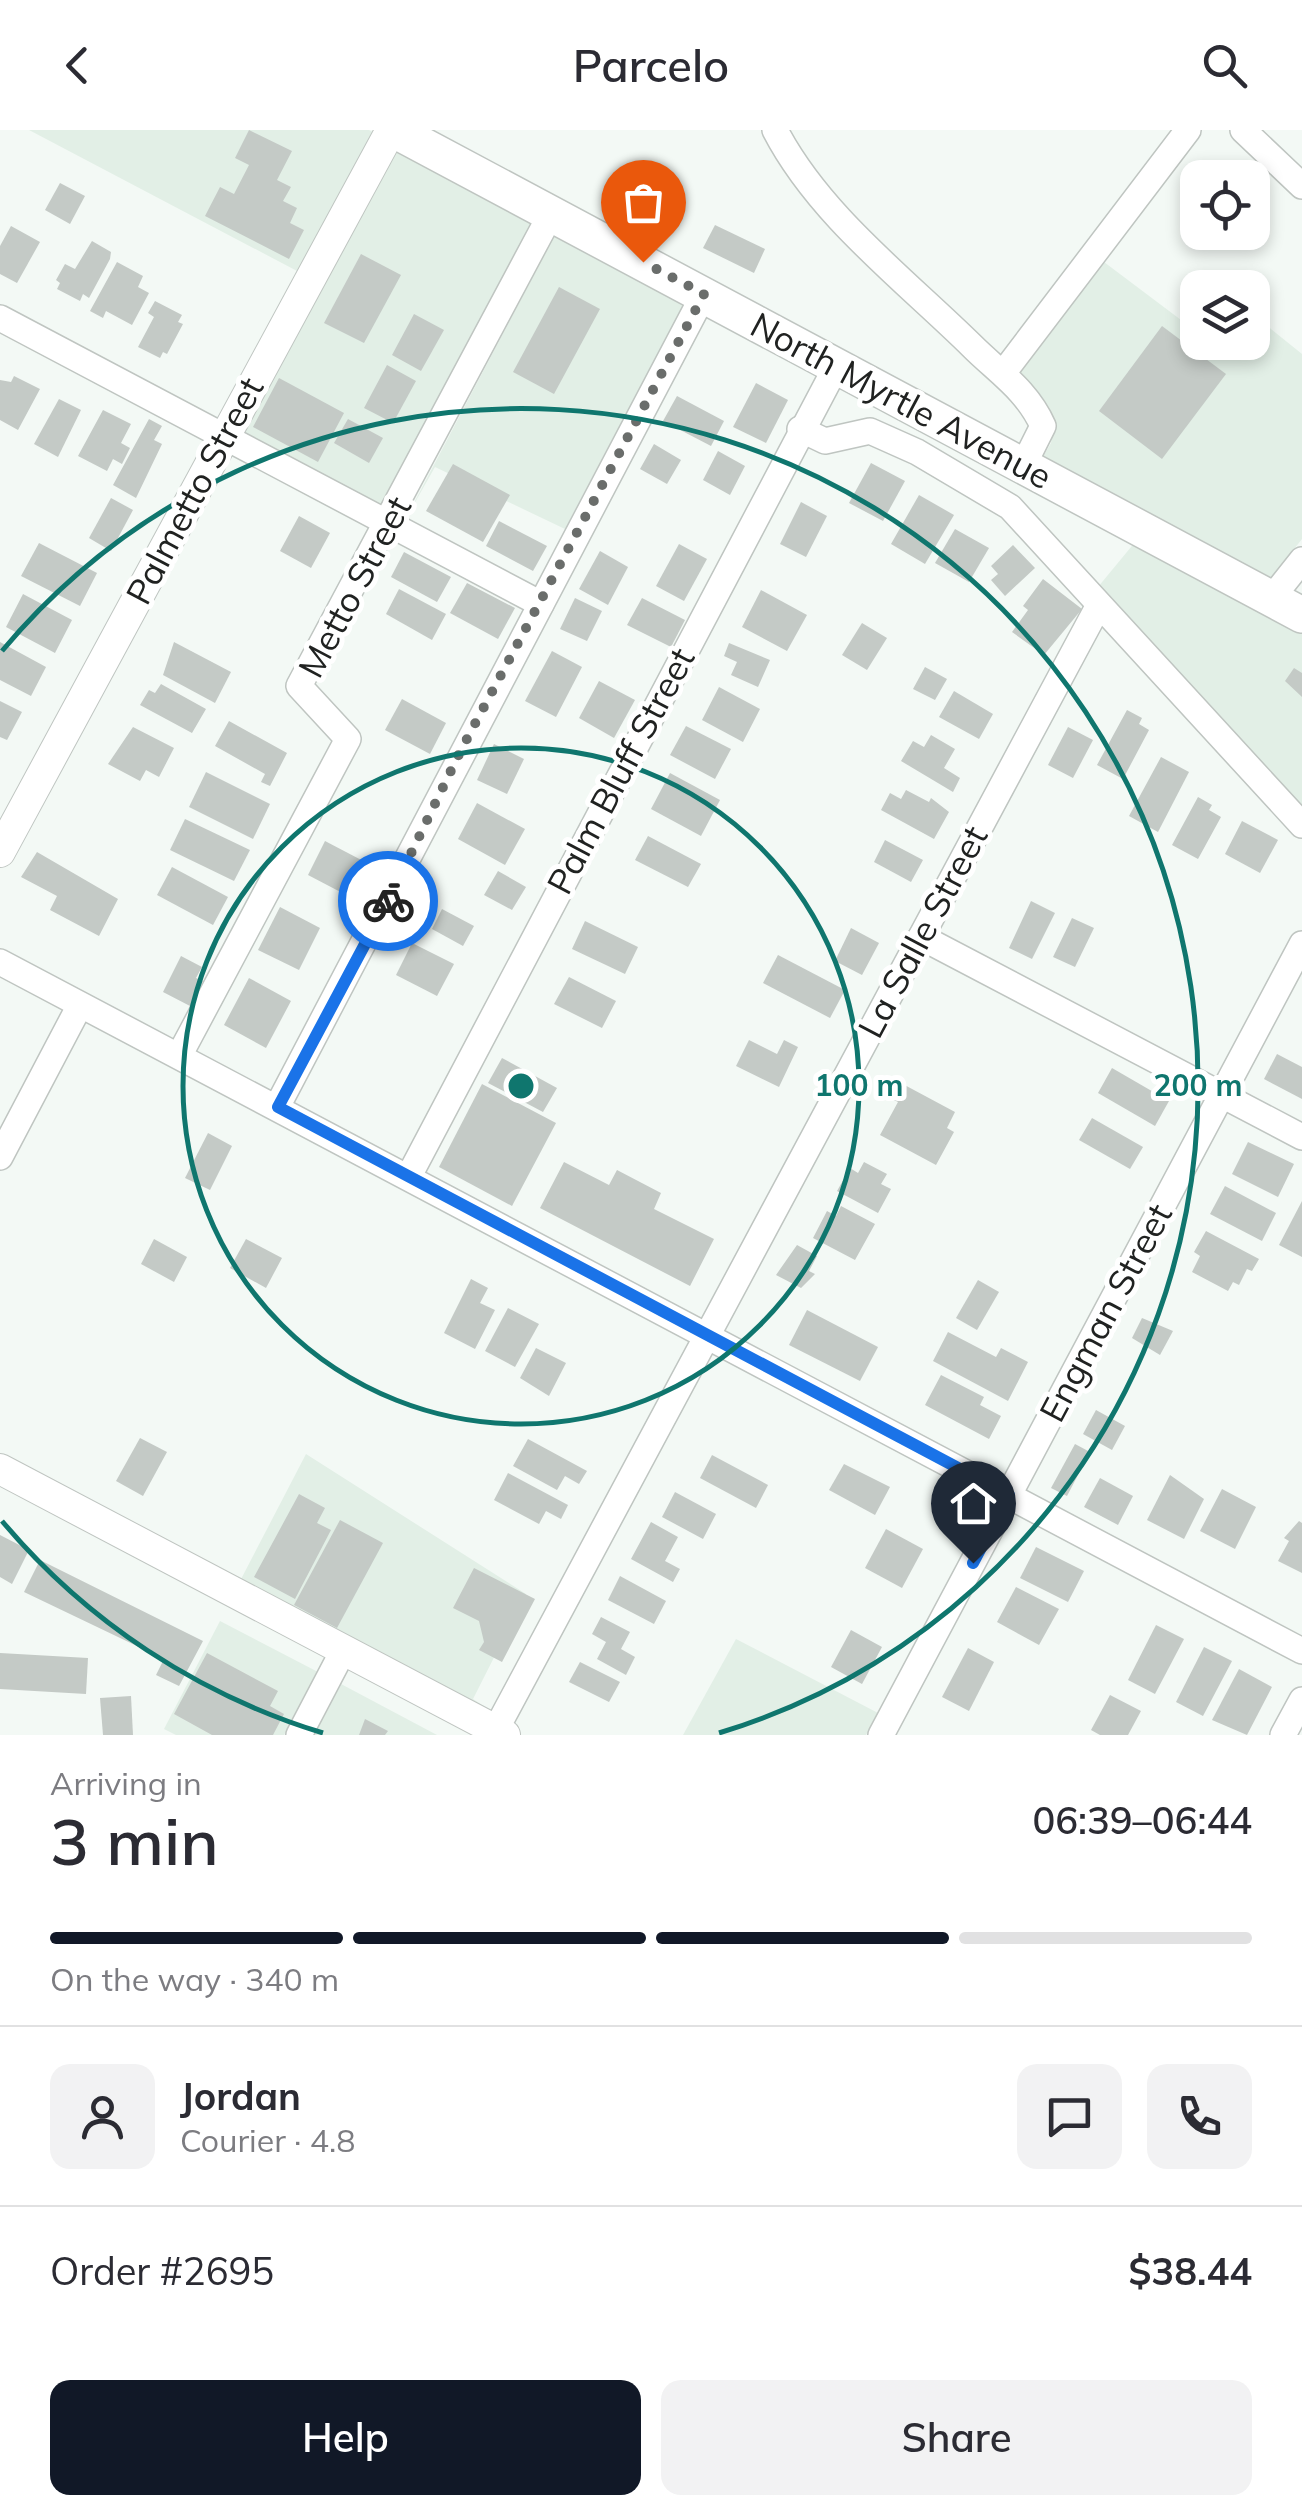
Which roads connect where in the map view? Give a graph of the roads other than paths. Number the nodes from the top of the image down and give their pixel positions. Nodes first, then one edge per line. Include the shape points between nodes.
1 (392, 130) edge
2 (775, 130) edge
3 (1188, 130) edge
4 (1243, 130) edge
5 (1302, 186) edge
6 (552, 212) junction
7 (704, 294) junction
8 (0, 318) edge
9 (836, 367) junction
10 (1004, 372) junction
11 (800, 429) junction
12 (224, 437) junction
13 (1023, 466) junction
14 (388, 524) junction
15 (1302, 560) edge
16 (540, 604) junction
17 (1099, 605) junction
18 (1286, 607) edge
19 (1302, 825) edge
20 (0, 852) edge
21 (921, 937) junction
22 (1302, 944) edge
23 (0, 962) edge
24 (80, 1005) junction
25 (179, 1056) junction
26 (1222, 1095) junction
27 (278, 1107) junction
28 (1302, 1137) edge
29 (0, 1157) edge
30 (409, 1176) junction
31 (706, 1337) junction
32 (0, 1470) edge
33 (0, 1492) edge
34 (1009, 1495) junction
35 (1302, 1651) edge
36 (339, 1660) junction
37 (1302, 1700) edge
38 (498, 1733) edge
39 (299, 1735) edge
40 (462, 1735) edge
41 (881, 1735) edge
42 (1283, 1735) edge

1 - 6 main road, North Myrtle Avenue
1 - 12 street, Palmetto Street
2 - 10 street via 814,190
3 - 10 street
4 - 5 street
6 - 7 main road, North Myrtle Avenue
6 - 14 street, Metto Street
7 - 9 main road, North Myrtle Avenue
7 - 16 street
8 - 12 street
9 - 11 street, Palm Bluff Street
9 - 13 main road, North Myrtle Avenue
10 - 13 street via 1042,426
11 - 17 street via 825,441 870,431 932,461 1010,507
11 - 30 street, Palm Bluff Street
12 - 14 street
12 - 20 street, Palmetto Street
13 - 18 main road, North Myrtle Avenue
14 - 16 street
14 - 25 street, Metto Street via 299,686 348,740
15 - 18 street
16 - 27 street
17 - 19 street
17 - 21 street, La Salle Street
21 - 26 street
21 - 31 street, La Salle Street
22 - 26 street, Engman Street
23 - 24 street
24 - 25 street
24 - 29 street
25 - 27 street
26 - 28 street
26 - 34 street, Engman Street
27 - 30 street
30 - 31 street
31 - 34 street
31 - 38 street, La Salle Street
32 - 36 street
33 - 36 street
34 - 35 street
34 - 41 street, Engman Street
36 - 38 street
36 - 39 street
36 - 40 street
37 - 42 street

